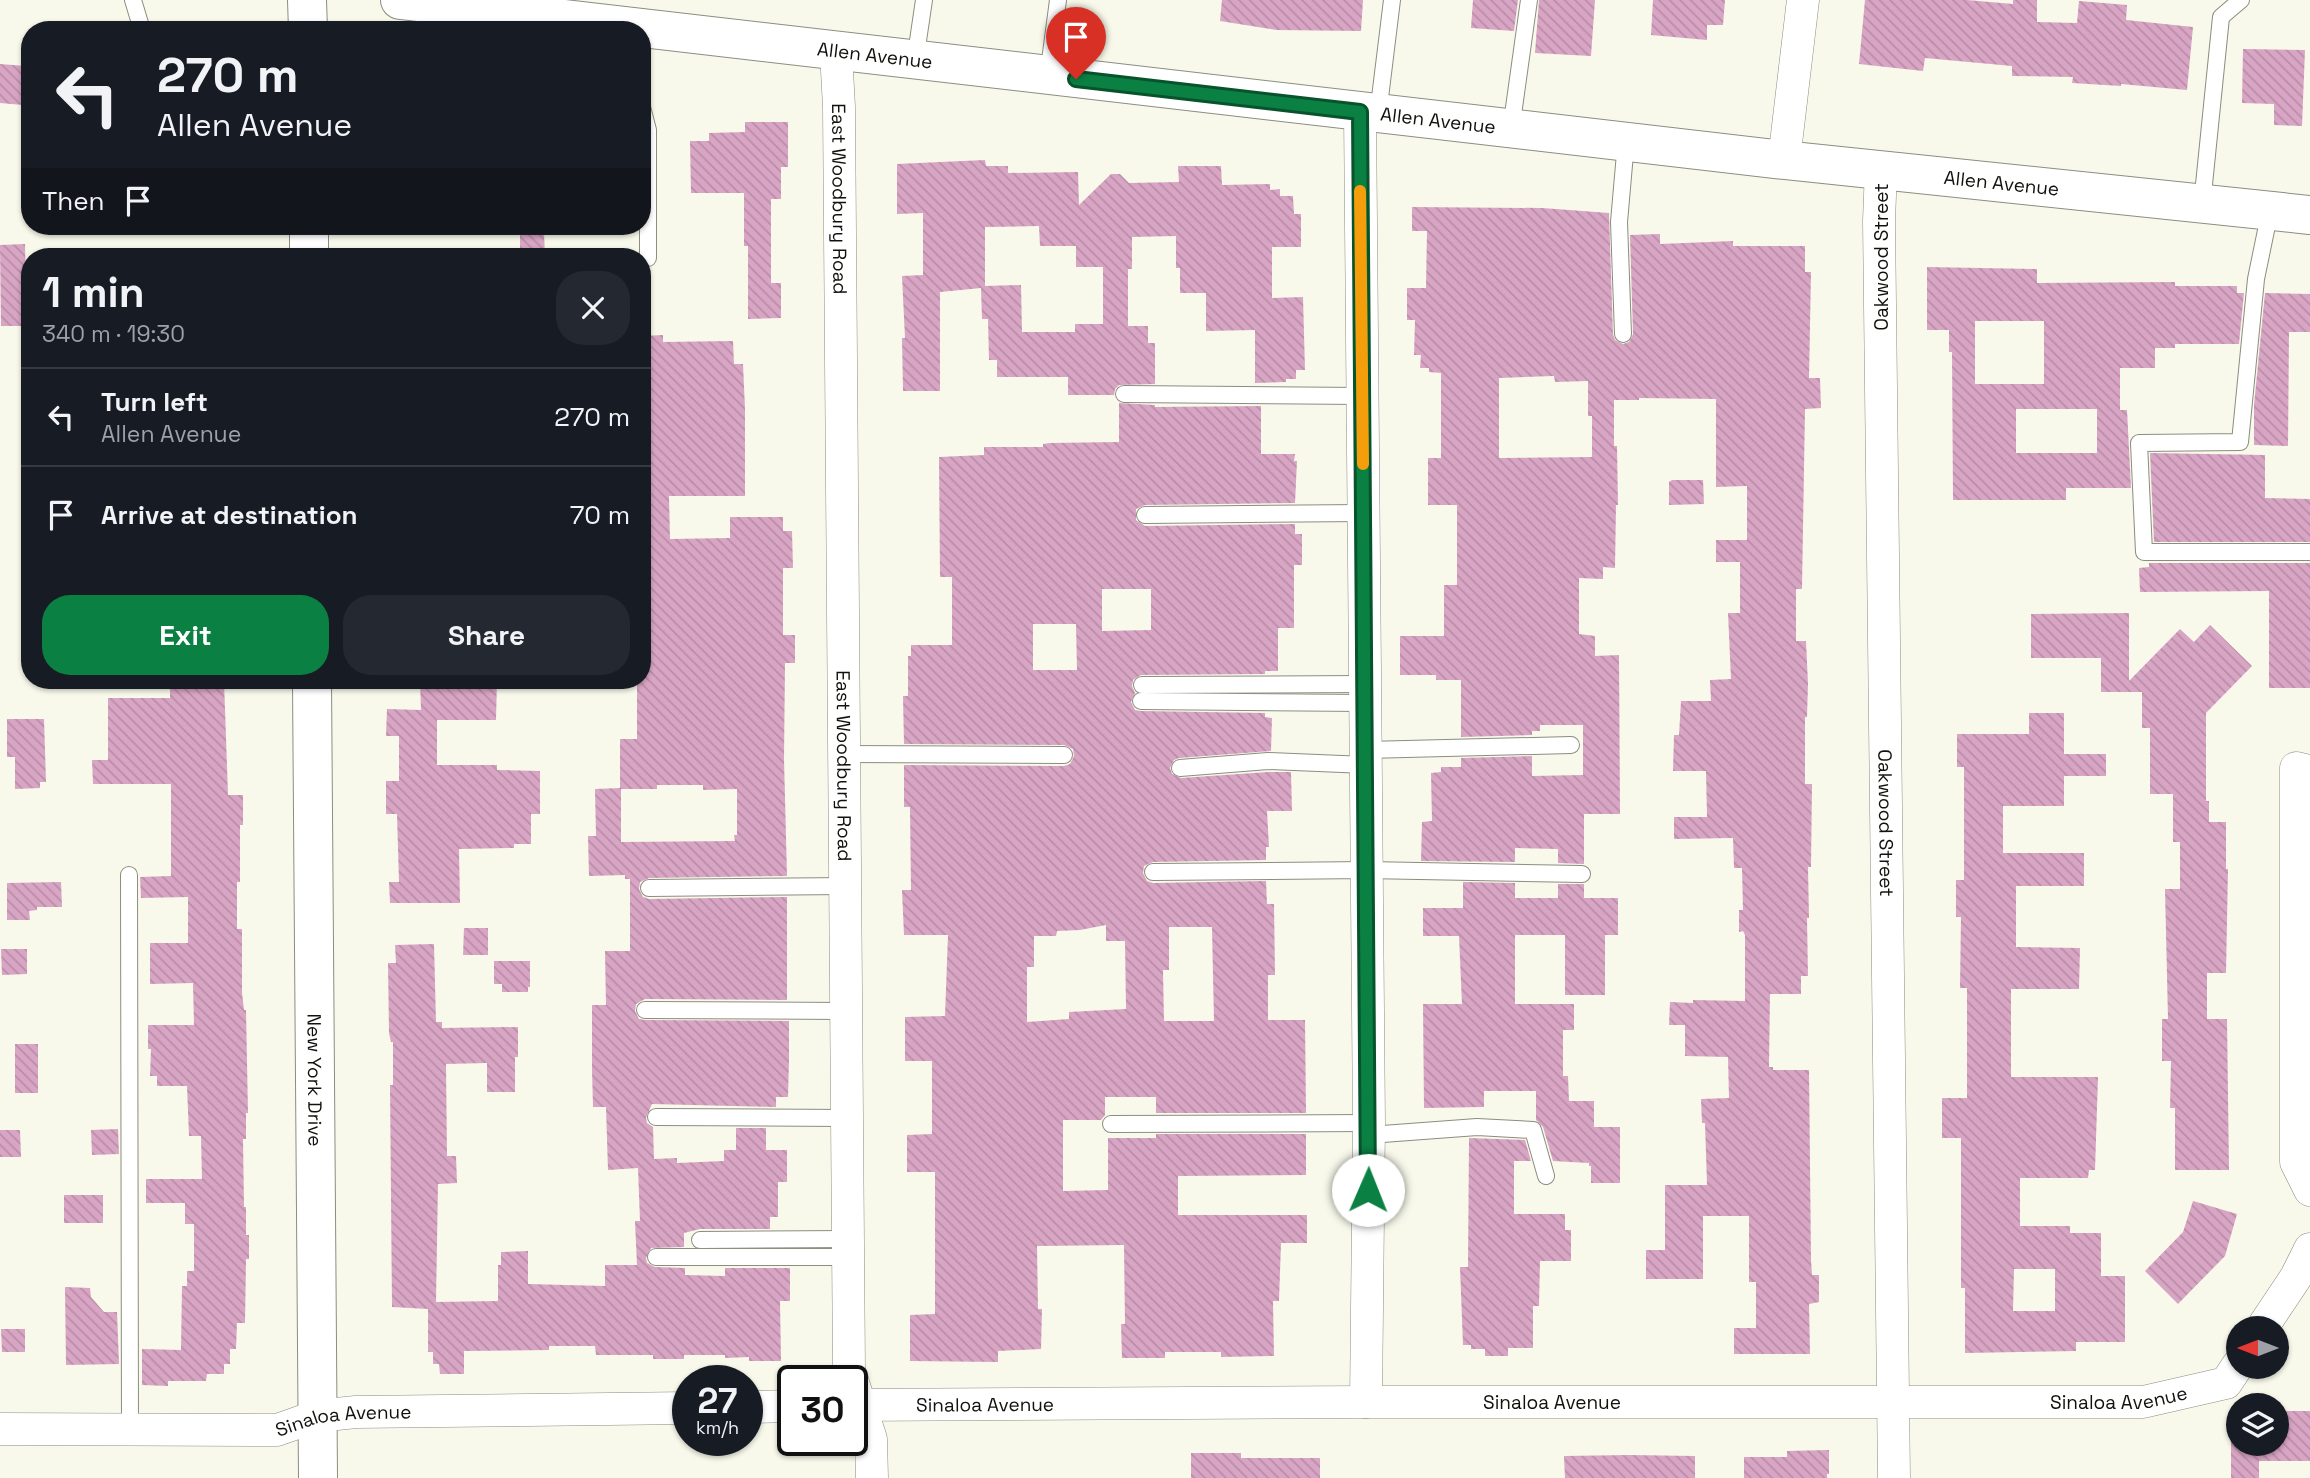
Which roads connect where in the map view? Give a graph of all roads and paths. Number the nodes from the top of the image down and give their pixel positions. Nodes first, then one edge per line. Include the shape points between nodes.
1 (133, 0) edge
2 (307, 0) edge
3 (400, 0) edge
4 (923, 0) edge
5 (1058, 0) edge
6 (1392, 0) edge
7 (1528, 0) edge
8 (1803, 0) edge
9 (2241, 0) edge
10 (491, 20) edge
11 (139, 21) edge
12 (308, 21) edge
13 (651, 33) edge
14 (836, 52) junction
15 (915, 61) junction
16 (1048, 76) junction
17 (1369, 113) junction
18 (1511, 129) junction
19 (1626, 142) junction
20 (1784, 160) junction
21 (1881, 169) junction
22 (2202, 204) junction
23 (2270, 211) junction
24 (2310, 215) edge
25 (1623, 334) dead end
26 (1124, 394) dead end
27 (1362, 396) junction
28 (1363, 513) junction
29 (1145, 514) dead end
30 (2310, 552) edge
31 (312, 689) edge
32 (1142, 693) dead end
33 (1365, 693) junction
34 (1571, 745) dead end
35 (846, 754) junction
36 (1064, 755) dead end
37 (1366, 757) junction
38 (1180, 768) dead end
39 (2303, 770) edge
40 (1366, 870) junction
41 (1153, 872) dead end
42 (130, 874) dead end
43 (1582, 874) dead end
44 (847, 887) junction
45 (649, 888) dead end
46 (645, 1010) dead end
47 (848, 1012) junction
48 (656, 1117) dead end
49 (847, 1118) junction
50 (1111, 1125) dead end
51 (1369, 1129) junction
52 (1546, 1176) dead end
53 (2310, 1190) edge
54 (700, 1240) dead end
55 (848, 1248) junction
56 (2310, 1249) edge
57 (656, 1257) dead end
58 (2270, 1316) edge
59 (849, 1365) edge
60 (2229, 1379) edge
61 (1366, 1402) junction
62 (1893, 1404) junction
63 (868, 1405) edge
64 (672, 1408) edge
65 (317, 1416) junction
66 (0, 1429) edge
67 (130, 1430) junction
68 (868, 1431) edge
69 (318, 1478) edge
70 (873, 1478) edge
71 (1894, 1478) edge

1 - 11 lane
2 - 12 street
3 - 10 street, Allen Avenue
4 - 15 lane
5 - 16 lane
6 - 17 lane
7 - 18 lane
8 - 20 street
9 - 22 lane via 2221,17
13 - 14 street, Allen Avenue
14 - 15 street, Allen Avenue
14 - 35 street, East Woodbury Road
15 - 16 street, Allen Avenue
16 - 17 street, Allen Avenue
17 - 18 street, Allen Avenue
17 - 27 street
18 - 19 street, Allen Avenue
19 - 20 street, Allen Avenue
19 - 25 lane via 1619,222
20 - 21 street, Allen Avenue
21 - 22 street, Allen Avenue
21 - 62 street, Oakwood Street
22 - 23 street, Allen Avenue
23 - 24 street, Allen Avenue
23 - 30 lane via 2256,279 2240,442 2139,443 2144,552
26 - 27 lane
27 - 28 street
28 - 29 lane
28 - 33 street
31 - 65 street, New York Drive
32 - 33 lane
33 - 37 street
34 - 37 lane
35 - 36 lane
35 - 44 street, East Woodbury Road
37 - 38 lane
37 - 40 street
39 - 53 street via 2297,1162
40 - 41 lane
40 - 43 lane
40 - 51 street
42 - 67 lane
44 - 45 lane
44 - 47 street, East Woodbury Road
46 - 47 lane
47 - 49 street, East Woodbury Road
48 - 49 lane
49 - 55 street, East Woodbury Road
50 - 51 lane
51 - 52 lane via 1532,1130
51 - 61 street
54 - 55 lane
55 - 57 lane
55 - 59 street, East Woodbury Road
56 - 58 street
60 - 62 street, Sinaloa Avenue via 2143,1402
61 - 62 street, Sinaloa Avenue
61 - 63 street, Sinaloa Avenue
62 - 71 street, Oakwood Street
64 - 65 street, Sinaloa Avenue
65 - 67 street, Sinaloa Avenue via 277,1430
65 - 69 street, New York Drive
66 - 67 street, Sinaloa Avenue
68 - 70 street, East Woodbury Road

